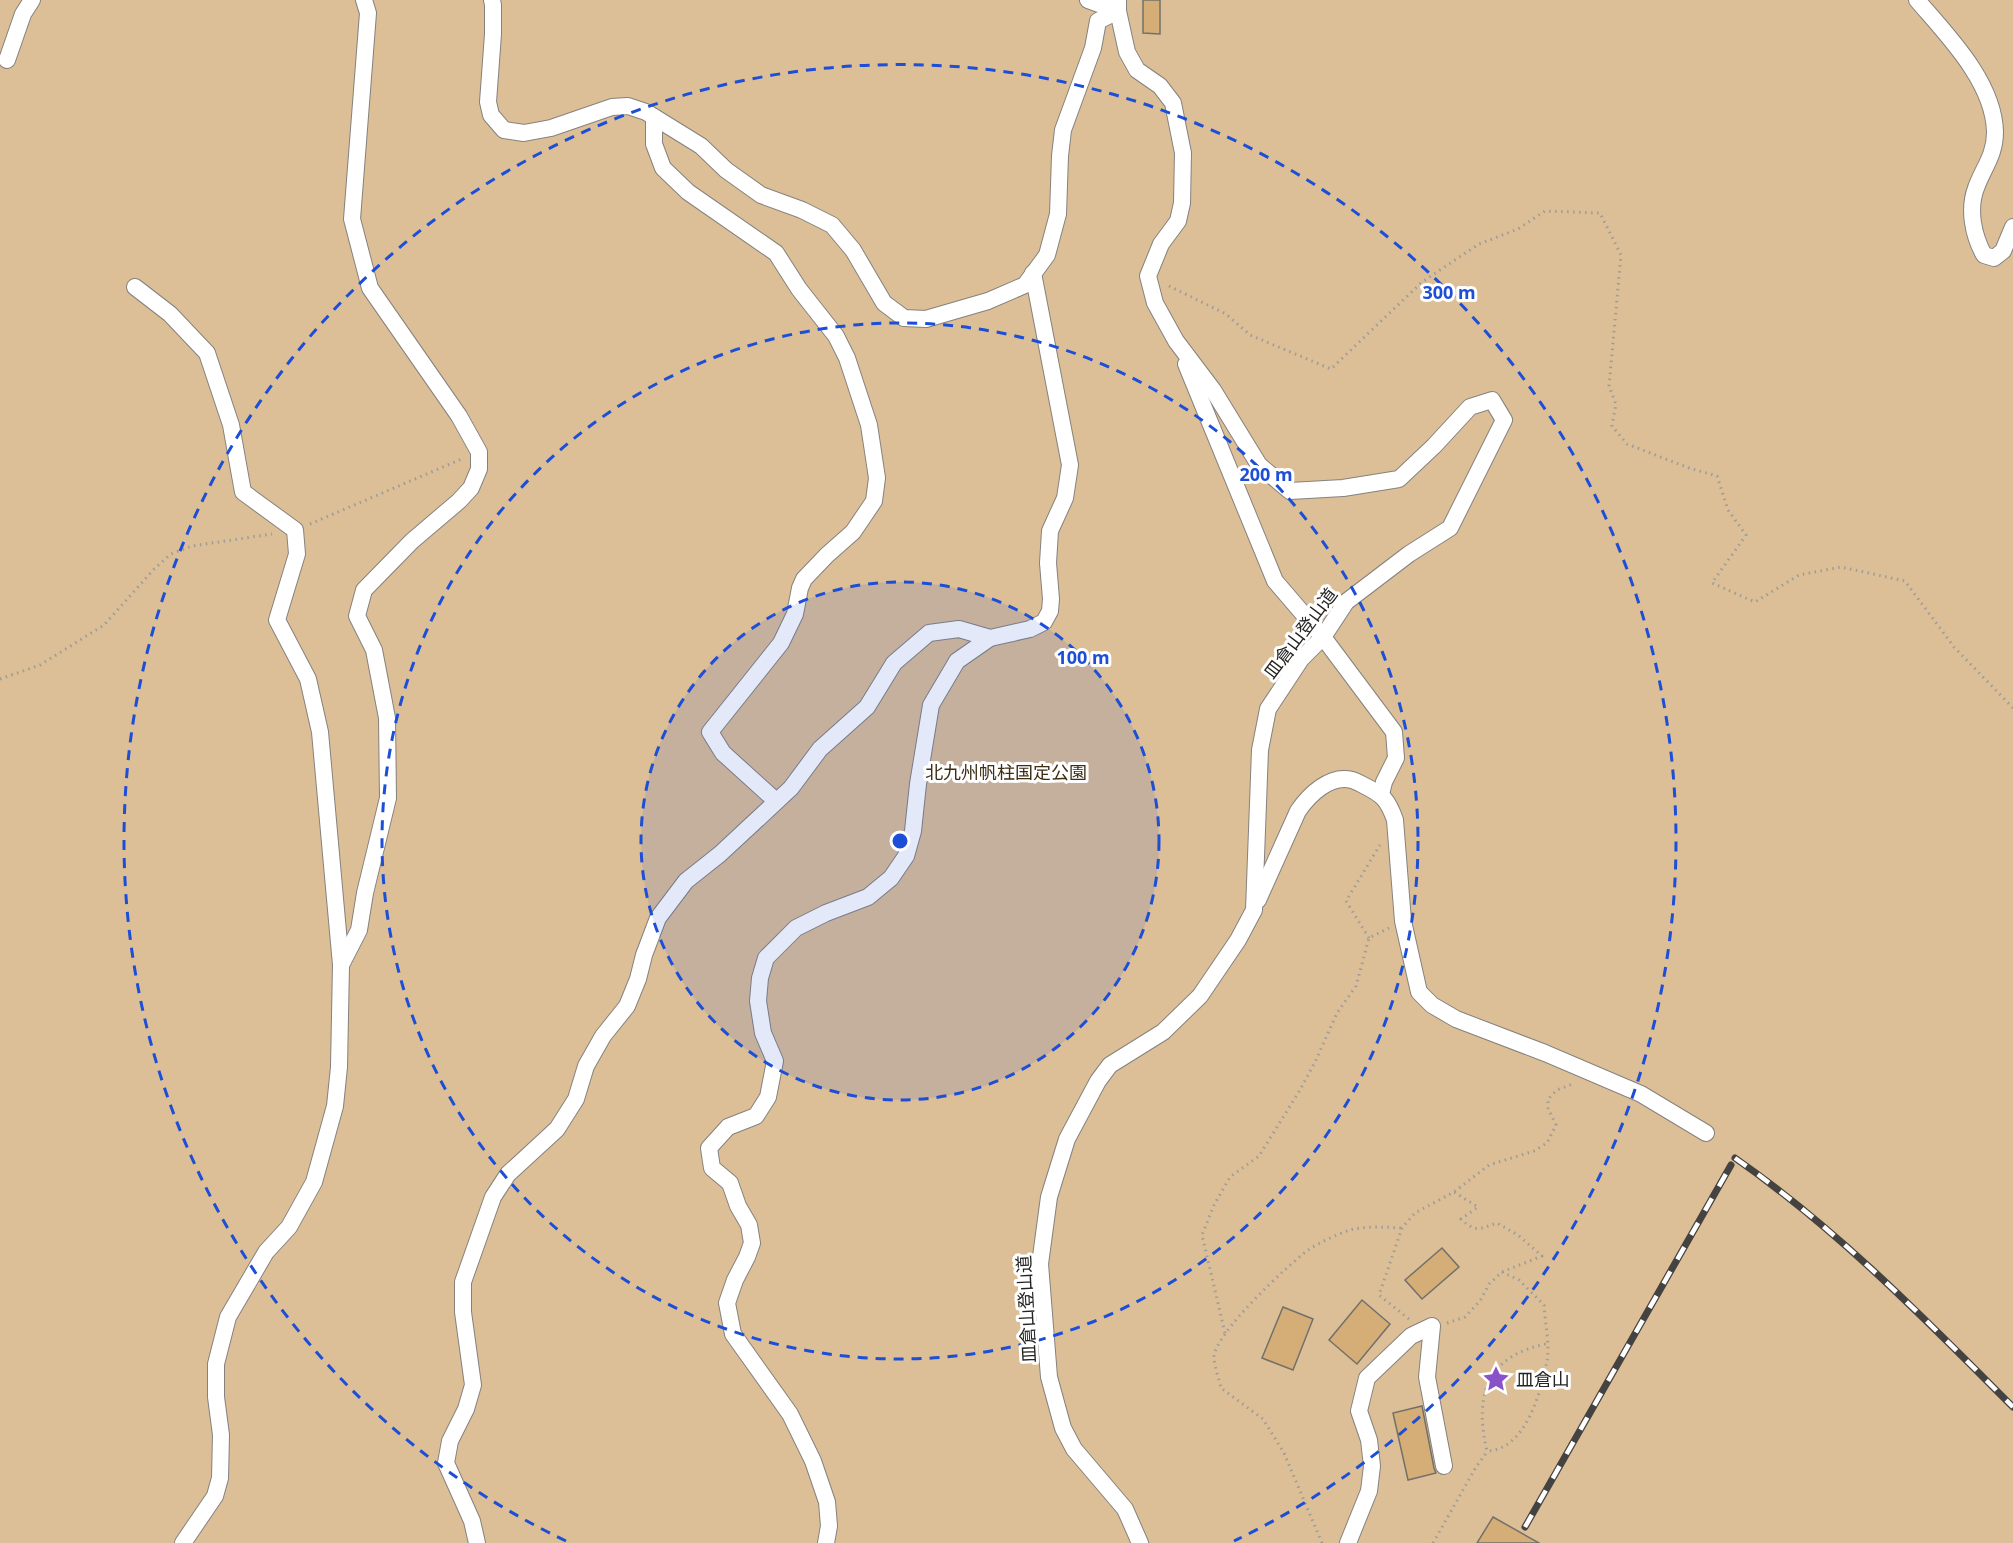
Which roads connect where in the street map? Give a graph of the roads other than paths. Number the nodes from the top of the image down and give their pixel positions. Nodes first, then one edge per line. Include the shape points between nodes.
1 (32, 0) edge
2 (364, 0) edge
3 (492, 0) edge
4 (1087, 0) edge
5 (1917, 0) edge
6 (1118, 5) edge
7 (7, 60) dead end
8 (654, 117) junction
9 (2013, 227) edge
10 (1033, 273) junction
11 (135, 287) dead end
12 (1176, 341) junction
13 (1323, 637) junction
14 (990, 638) junction
15 (1381, 794) junction
16 (776, 801) junction
17 (1254, 910) junction
18 (341, 965) junction
19 (1706, 1133) dead end
20 (1444, 1467) dead end
21 (183, 1543) edge
22 (477, 1543) edge
23 (826, 1543) edge
24 (1140, 1543) edge
25 (1348, 1543) edge

1 - 7 street
2 - 18 street via 368,13 352,219 370,288 459,416 479,452 471,488 364,590 357,616 374,650 387,718 388,798 359,930
3 - 8 street via 488,102 491,116 504,130 524,133 612,107 628,106
4 - 6 street
5 - 9 street via 1973,67 1989,102 1995,132 1991,158 1976,188 1971,213 1984,255 1994,258 2003,251
6 - 10 street via 1098,21 1093,48 1063,130 1058,214 1047,255
6 - 12 street, 皿倉山登山道 via 1127,52 1137,70 1160,86 1173,103 1183,153 1178,221 1158,250 1148,276 1155,303
8 - 10 street via 701,146 726,170 762,195 832,225 853,250 884,303 904,318 926,319 988,301 1025,285
8 - 16 street via 654,144 663,168 688,192 776,253 836,336 869,425 877,478 873,501 853,532 804,579 795,614 781,643 710,732 723,753
10 - 14 street via 1070,465 1065,498 1050,531 1050,611 1044,622 1030,629
11 - 18 street via 170,314 207,353 231,425 243,492 295,530 297,554 277,620 309,679 320,732
12 - 13 street via 1275,581
12 - 13 street, 皿倉山登山道 via 1213,390 1259,465 1290,491 1399,479 1470,407 1492,400 1504,420 1450,528 1346,602
13 - 15 street via 1394,732 1396,759
13 - 17 street, 皿倉山登山道 via 1301,659 1269,709 1260,750
14 - 16 street via 959,629 929,633 894,663 867,707 820,749 791,788
14 - 23 street via 957,661 931,705 913,831 906,856 891,878 868,897 796,928 766,958 758,1001 763,1034 775,1061 768,1097 756,1116 728,1127 709,1148 712,1168 730,1183 749,1225 752,1243 727,1303 733,1334 790,1414 813,1461 827,1502
15 - 17 street via 1352,780 1338,779 1306,800
15 - 19 street via 1395,820 1403,921 1419,992 1456,1019 1641,1094
16 - 22 street via 686,881 658,918 627,1006 603,1035 586,1066 576,1099 557,1129 508,1174 493,1197 463,1282 462,1312 473,1385 450,1441 446,1463 472,1521
17 - 24 street, 皿倉山登山道 via 1200,996 1163,1032 1110,1065 1098,1081 1067,1139 1048,1197 1040,1264 1049,1377 1063,1428 1074,1449 1125,1509
18 - 21 street via 339,1067 334,1107 314,1182 289,1227 266,1252 228,1317 216,1364 220,1478 215,1496
20 - 25 street via 1427,1377 1432,1326 1411,1336 1367,1378 1359,1411 1369,1440 1371,1475 1369,1491

